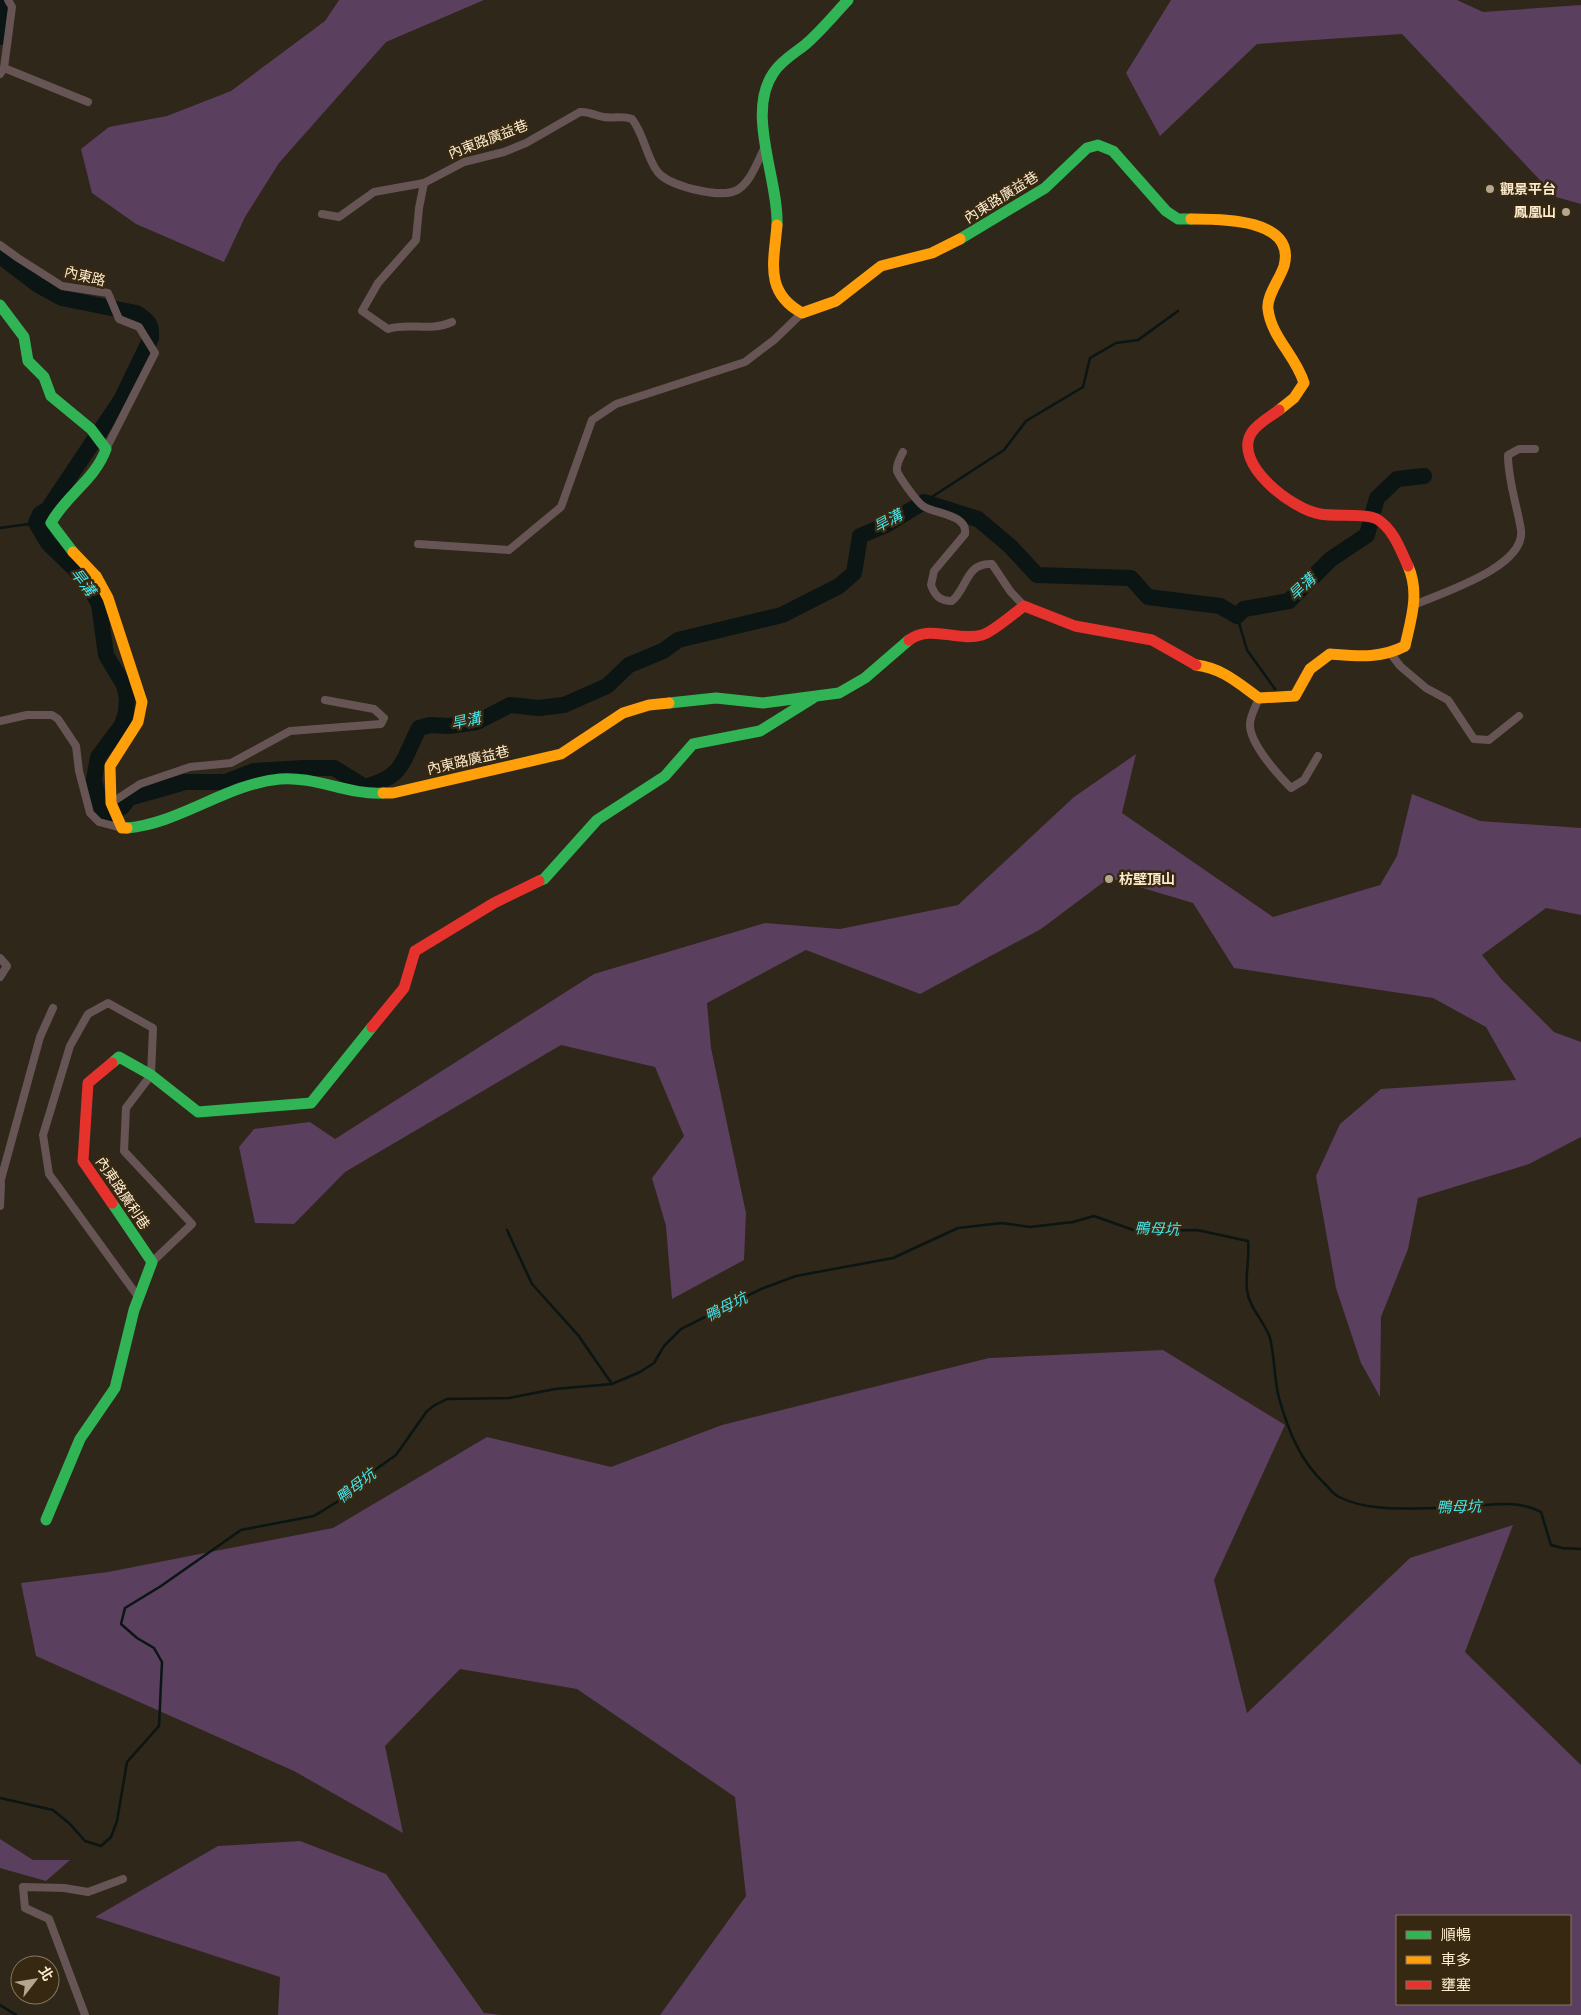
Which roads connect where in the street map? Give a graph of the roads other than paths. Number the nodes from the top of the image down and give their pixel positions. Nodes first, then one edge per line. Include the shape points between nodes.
1 (8, 0) edge
2 (848, 0) edge
3 (2, 71) edge
4 (88, 102) dead end
5 (765, 147) junction
6 (424, 183) junction
7 (322, 214) dead end
8 (0, 244) edge
9 (0, 305) edge
10 (802, 313) junction
11 (452, 322) dead end
12 (106, 449) junction
13 (1535, 449) dead end
14 (903, 452) dead end
15 (418, 544) dead end
16 (1414, 605) junction
17 (1024, 606) junction
18 (1391, 654) junction
19 (817, 696) junction
20 (1258, 698) junction
21 (325, 700) dead end
22 (1519, 716) dead end
23 (0, 721) edge
24 (1318, 756) dead end
25 (111, 803) junction
26 (122, 828) junction
27 (415, 951) joint
28 (0, 958) edge
29 (0, 977) edge
30 (54, 1008) dead end
31 (151, 1075) junction
32 (0, 1184) edge
33 (0, 1206) edge
34 (152, 1262) junction
35 (139, 1298) junction
36 (46, 1520) dead end
37 (123, 1879) dead end
38 (85, 2015) edge

1 - 3 street via 12,7
2 - 5 street, 內東路廣益巷 via 812,39 784,59 769,79 764,103
3 - 4 street
5 - 6 street, 內東路廣益巷 via 746,183 735,191 708,192 663,178 632,119 625,116 605,118 580,112 526,143 464,162
5 - 10 street, 內東路廣益巷 via 777,215 775,284 786,303
6 - 7 street, 內東路廣益巷 via 374,192 339,217
6 - 11 street via 416,240 378,283 362,311 388,329 401,325 413,328 442,326
8 - 12 street, 內東路 via 62,286 108,293 119,319 139,327 155,353
9 - 12 street via 24,337 28,361 44,377 51,396 91,429
10 - 15 street, 內東路廣益巷 via 745,362 616,404 592,420 561,507 509,550
10 - 16 street, 內東路廣益巷 via 836,300 882,266 950,245 1045,188 1087,148 1107,147 1166,212 1187,220 1225,219 1265,227 1281,242 1284,266 1267,306 1271,326 1300,370 1304,383 1294,398 1252,432 1247,449 1250,461 1275,489 1296,504 1318,514 1375,518 1390,530 1414,580
12 - 25 street via 104,460 70,496 51,523 96,576 108,598 142,702 138,722 110,766
13 - 16 street via 1519,449 1508,455 1508,472 1521,532 1519,547 1499,567
14 - 17 street via 898,472 919,504 953,517 966,529 934,571 931,585 938,597 952,602 971,571 978,566 992,564
16 - 18 street, 內東路廣益巷 via 1405,646
17 - 19 street, 內東路廣益巷 via 983,635 961,637 934,632 911,638 865,678 839,693
17 - 20 street via 1075,626 1152,640 1192,664 1227,674
18 - 20 street via 1370,658 1330,654 1310,669 1295,696
18 - 22 street via 1426,688 1448,700 1474,739 1490,740
19 - 26 street, 內東路廣益巷 via 763,703 716,698 649,705 623,713 569,749 552,756 393,793 367,794 308,780 280,779 249,786 147,826
19 - 27 street, 內東路廣益巷 via 760,731 693,744 664,776 597,820 544,879 494,903
20 - 24 street via 1250,723 1252,733 1271,768 1291,788 1304,780
21 - 25 street via 374,709 384,718 381,724 290,731 231,763 190,767 140,784
23 - 26 street, 內東路廣益巷 via 27,715 52,715 58,719 76,746 90,813 99,822
25 - 26 street
27 - 31 street, 內東路廣利巷 via 404,988 311,1102 198,1112
28 - 29 street via 7,966
30 - 32 street via 40,1037
31 - 34 street via 126,1108 124,1151 192,1224
31 - 34 street, 內東路廣利巷 via 119,1057 88,1083 84,1161
31 - 35 street via 153,1028 108,1003 99,1007 88,1014 70,1046 42,1135 49,1174
32 - 33 street
34 - 35 street
35 - 36 street via 115,1388 80,1439
37 - 38 street via 88,1892 23,1887 25,1908 49,1919

